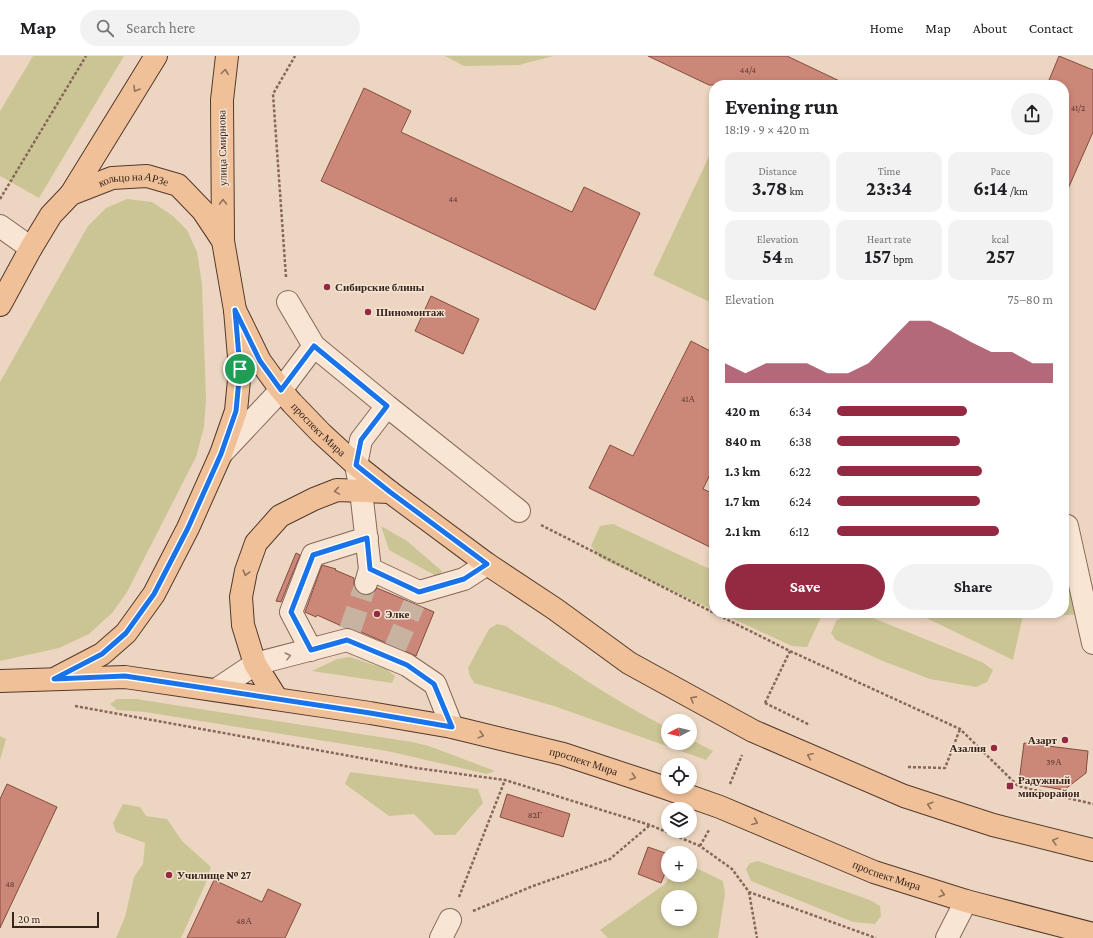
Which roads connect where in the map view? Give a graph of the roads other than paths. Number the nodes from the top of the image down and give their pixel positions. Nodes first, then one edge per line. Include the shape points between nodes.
1 (156, 56) edge
2 (227, 56) edge
3 (71, 194) junction
4 (0, 226) edge
5 (223, 241) junction
6 (31, 248) junction
7 (288, 302) road end
8 (0, 306) edge
9 (235, 310) junction
10 (314, 346) junction
11 (281, 390) junction
12 (387, 406) junction
13 (221, 454) junction
14 (356, 465) junction
15 (362, 491) junction
16 (390, 492) junction
17 (519, 511) road end
18 (1069, 535) edge
19 (367, 538) junction
20 (487, 564) junction
21 (1093, 643) edge
22 (311, 650) junction
23 (255, 664) junction
24 (54, 679) junction
25 (0, 681) edge
26 (216, 690) junction
27 (277, 699) junction
28 (452, 727) junction
29 (1093, 850) edge
30 (966, 901) junction
31 (1093, 934) edge
32 (947, 938) edge

1 -> 3 main road
5 -> 2 main road, улица Смирнова via 222,100
3 - 5 main road, кольцо на АРЗе via 112,178 147,176 178,184 203,211
3 - 6 main road, кольцо на АРЗе via 52,215
4 - 6 lane
5 - 9 main road, кольцо на АРЗе
6 - 8 main road, кольцо на АРЗе
7 - 10 lane
9 - 11 main road, проспект Мира via 260,361
9 - 13 main road, кольцо на АРЗе via 240,369 236,411
10 - 11 lane
10 - 12 lane
11 - 13 lane
11 - 14 main road, проспект Мира via 321,433
12 - 14 lane via 361,440
12 - 17 lane
13 - 24 main road, кольцо на АРЗе via 188,528 154,594 126,633 102,654
14 - 15 lane
14 - 16 main road, проспект Мира
15 - 16 main road
15 - 19 lane
15 -> 23 main road via 337,490 286,512 256,543 241,596 243,625
16 - 20 main road, проспект Мира
18 - 21 lane
19 - 20 lane via 368,576 417,598 464,579
19 - 22 lane via 313,555 291,612
29 -> 20 main road, проспект Мира via 993,825 904,796 753,731 629,663
23 -> 22 lane
22 - 28 lane via 348,635 393,654 434,684
23 - 26 lane
23 - 27 main road
24 - 25 main road, кольцо на АРЗе
24 - 26 main road, проспект Мира via 125,676
26 - 27 main road, проспект Мира
27 - 28 main road, проспект Мира
28 -> 30 main road, проспект Мира via 563,754 666,788 720,807 874,872
30 - 31 main road, проспект Мира
30 - 32 lane

